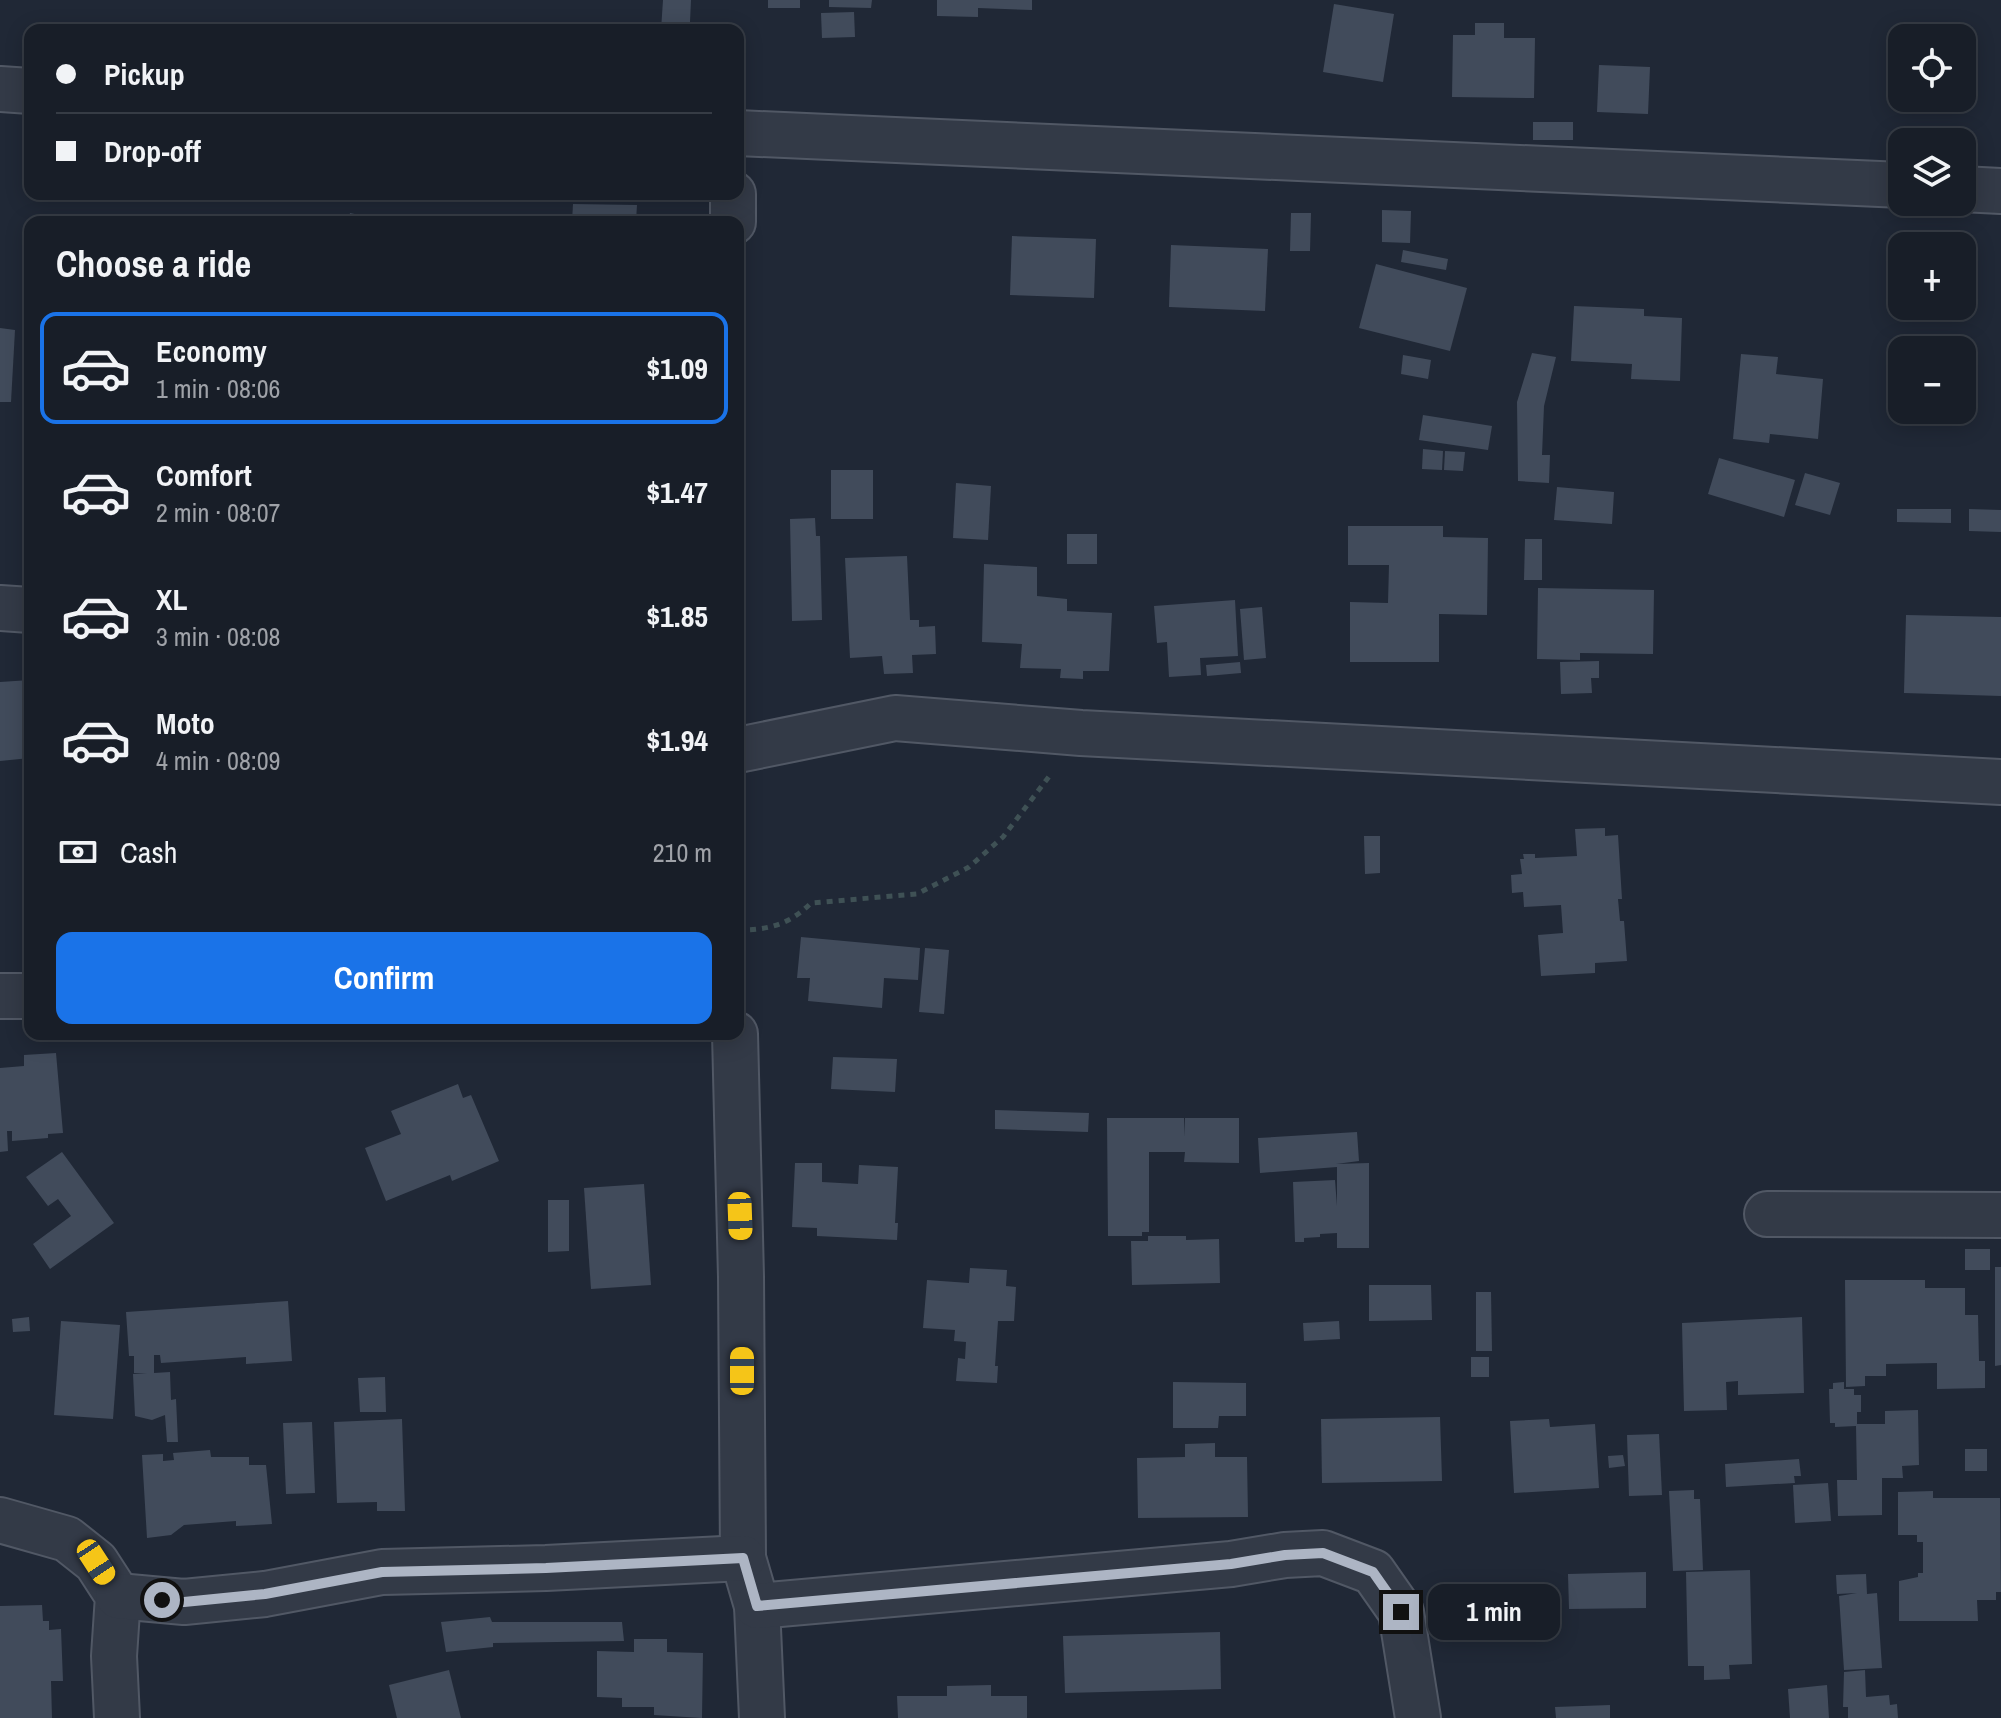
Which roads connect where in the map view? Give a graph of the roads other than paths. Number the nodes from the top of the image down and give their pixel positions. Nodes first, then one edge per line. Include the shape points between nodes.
1 (0, 89) edge
2 (24, 91) edge
3 (744, 133) edge
4 (1888, 184) edge
5 (1976, 190) edge
6 (2001, 191) edge
7 (0, 608) edge
8 (24, 610) edge
9 (744, 749) edge
10 (2001, 782) edge
11 (0, 996) edge
12 (24, 996) edge
13 (735, 1040) edge
14 (1767, 1214) dead end
15 (2001, 1215) edge
16 (0, 1520) edge
17 (743, 1558) junction
18 (118, 1596) junction
19 (757, 1606) junction
20 (117, 1718) edge
21 (762, 1718) edge
22 (1418, 1718) edge

1 - 2 street
3 - 4 street
5 - 6 street
7 - 8 street
9 - 10 street via 895,718 1081,733
11 - 12 street
13 - 17 street
14 - 15 street
16 - 18 street via 67,1539 96,1562
17 - 18 street via 382,1572 265,1594 184,1602
17 - 19 street
18 - 20 street
19 - 21 street
19 - 22 street via 1323,1553 1373,1572 1401,1612

